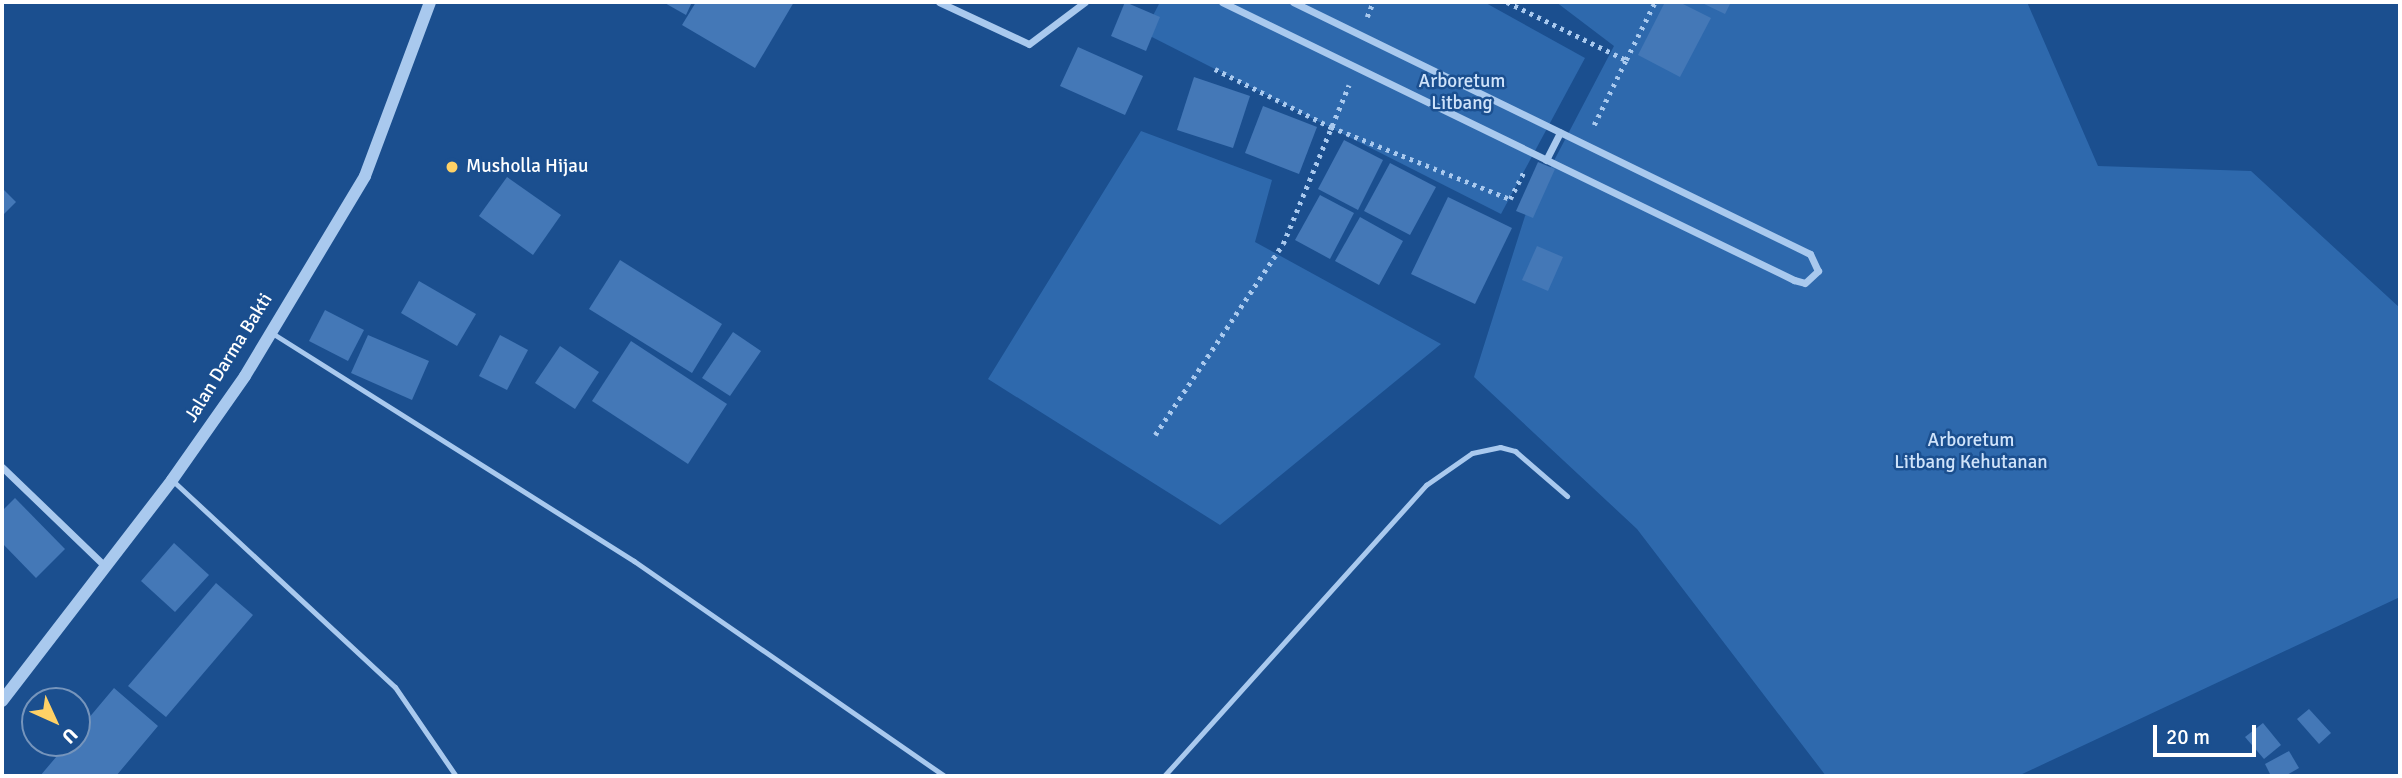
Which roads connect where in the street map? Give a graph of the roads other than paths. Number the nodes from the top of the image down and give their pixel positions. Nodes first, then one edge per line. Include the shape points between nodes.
1 (430, 2) edge
2 (939, 2) edge
3 (1085, 2) edge
4 (1222, 2) edge
5 (1293, 2) edge
6 (1560, 132) junction
7 (1546, 160) junction
8 (270, 331) junction
9 (2, 467) edge
10 (172, 480) junction
11 (1567, 496) dead end
12 (105, 566) junction
13 (2, 701) edge
14 (456, 776) edge
15 (944, 776) edge
16 (1164, 776) edge

1 - 8 street, Jalan Darma Bakti via 365,176
2 - 3 street via 1029,44
4 - 7 street
5 - 6 street
6 - 7 street
6 - 7 street via 1810,254 1818,264 1813,280 1794,281
8 - 10 street, Jalan Darma Bakti via 245,376
8 - 15 lane via 634,561
9 - 12 street
10 - 12 street, Jalan Darma Bakti
10 - 14 lane via 396,687
11 - 16 lane via 1516,451 1500,447 1472,453 1426,485
12 - 13 street, Jalan Darma Bakti

